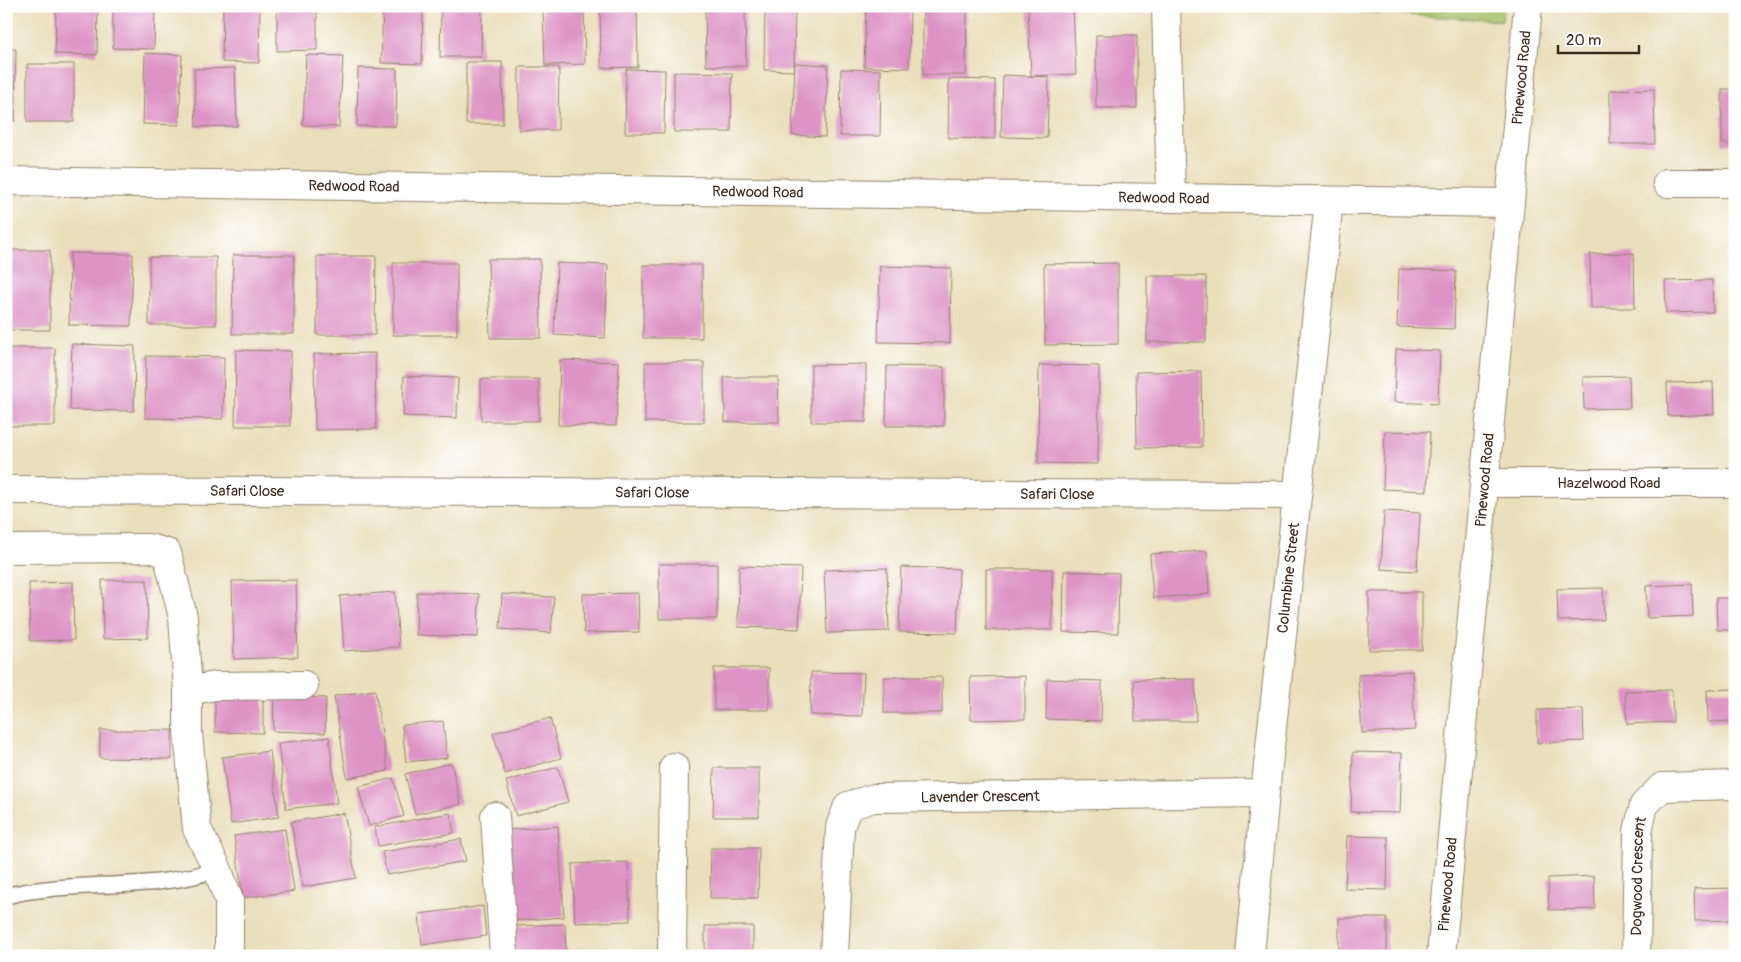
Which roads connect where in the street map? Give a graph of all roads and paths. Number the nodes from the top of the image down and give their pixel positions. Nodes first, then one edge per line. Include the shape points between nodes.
1 (1166, 6) edge
2 (1528, 6) edge
3 (6, 181) edge
4 (1667, 183) dead end
5 (1735, 183) edge
6 (1171, 198) junction
7 (1329, 201) junction
8 (1510, 203) junction
9 (1484, 483) junction
10 (1735, 483) edge
11 (6, 490) edge
12 (1297, 495) junction
13 (6, 549) edge
14 (304, 685) dead end
15 (188, 691) junction
16 (674, 767) dead end
17 (1735, 785) edge
18 (1265, 793) junction
19 (495, 816) dead end
20 (217, 868) junction
21 (6, 896) edge
22 (229, 956) edge
23 (504, 956) edge
24 (672, 956) edge
25 (834, 956) edge
26 (1250, 956) edge
27 (1440, 956) edge
28 (1636, 956) edge

1 - 6 street
2 - 8 street, Pinewood Road
3 - 6 street, Redwood Road
4 - 5 street
6 - 7 street, Redwood Road
7 - 8 street, Redwood Road
7 - 12 street, Columbine Street
8 - 9 street, Pinewood Road
9 - 10 street, Hazelwood Road
9 - 27 street, Pinewood Road
11 - 12 street, Safari Close
12 - 18 street, Columbine Street
13 - 15 street via 149,548 167,553 183,617
14 - 15 street via 215,686
15 - 20 street via 188,733 198,829
16 - 24 street
17 - 28 street, Dogwood Crescent via 1662,786 1644,805 1638,830
18 - 25 street, Lavender Crescent via 874,798 848,806 840,827
18 - 26 street, Columbine Street
19 - 23 street
20 - 21 lane via 201,876 183,879 41,890
20 - 22 street via 229,900

